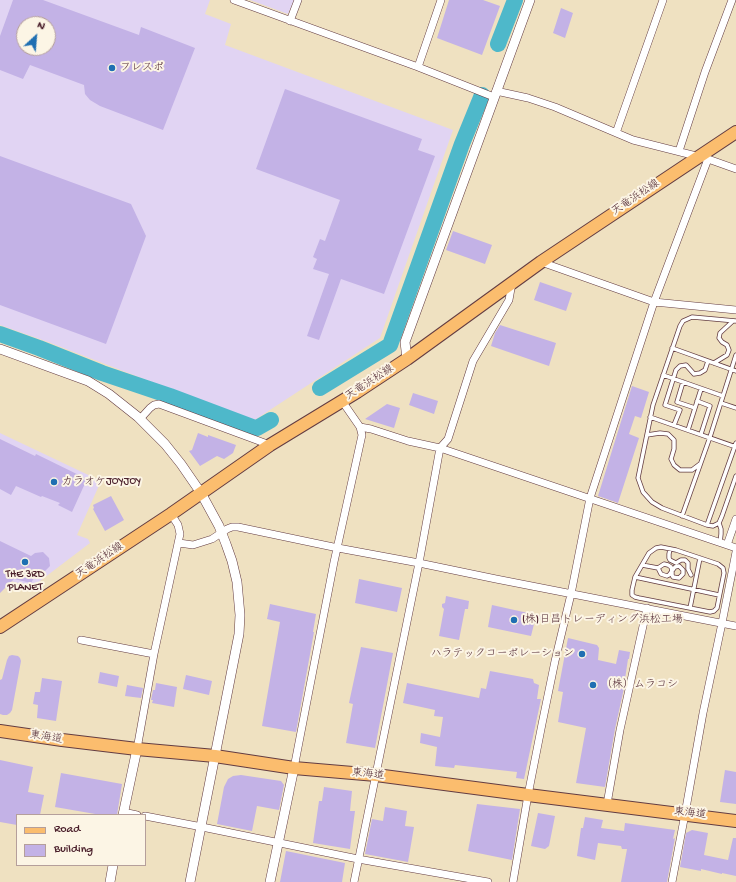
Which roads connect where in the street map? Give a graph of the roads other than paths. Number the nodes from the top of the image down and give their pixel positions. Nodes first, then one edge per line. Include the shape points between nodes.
1 (234, 0) edge
2 (298, 0) edge
3 (441, 0) edge
4 (530, 0) edge
5 (663, 0) edge
6 (732, 0) edge
7 (290, 20) junction
8 (418, 67) junction
9 (495, 94) junction
10 (736, 132) edge
11 (616, 133) junction
12 (679, 151) junction
13 (703, 158) junction
14 (736, 169) edge
15 (541, 262) junction
16 (512, 283) junction
17 (654, 302) junction
18 (736, 310) edge
19 (734, 321) edge
20 (672, 348) junction
21 (0, 349) edge
22 (736, 356) edge
23 (407, 359) junction
24 (708, 361) junction
25 (714, 363) junction
26 (732, 369) junction
27 (736, 371) edge
28 (663, 375) junction
29 (673, 379) junction
30 (683, 382) junction
31 (701, 389) junction
32 (723, 396) junction
33 (342, 401) junction
34 (698, 401) junction
35 (721, 403) junction
36 (695, 408) junction
37 (736, 408) edge
38 (650, 417) junction
39 (140, 418) junction
40 (674, 425) junction
41 (360, 427) junction
42 (688, 430) junction
43 (647, 434) junction
44 (701, 434) junction
45 (710, 437) junction
46 (270, 445) junction
47 (736, 445) edge
48 (440, 448) junction
49 (700, 464) junction
50 (736, 476) edge
51 (201, 493) junction
52 (590, 498) junction
53 (171, 514) junction
54 (682, 516) junction
55 (736, 519) edge
56 (719, 523) junction
57 (707, 525) junction
58 (222, 532) junction
59 (720, 542) junction
60 (179, 543) junction
61 (727, 545) junction
62 (338, 548) junction
63 (736, 548) edge
64 (670, 549) junction
65 (736, 552) edge
66 (700, 558) junction
67 (419, 563) junction
68 (642, 565) junction
69 (658, 568) junction
70 (672, 571) junction
71 (683, 574) junction
72 (691, 575) junction
73 (697, 576) junction
74 (635, 577) junction
75 (694, 590) junction
76 (571, 594) junction
77 (719, 595) junction
78 (647, 608) junction
79 (690, 608) junction
80 (722, 623) junction
81 (736, 626) edge
82 (0, 627) edge
83 (81, 640) dead end
84 (154, 654) junction
85 (0, 731) edge
86 (137, 749) junction
87 (215, 756) junction
88 (294, 768) junction
89 (376, 775) junction
90 (528, 795) junction
91 (607, 804) junction
92 (123, 814) edge
93 (685, 814) junction
94 (146, 816) edge
95 (736, 820) edge
96 (202, 827) junction
97 (278, 842) junction
98 (358, 859) junction
99 (113, 866) edge
100 (110, 882) edge
101 (190, 882) edge
102 (270, 882) edge
103 (354, 882) edge
104 (488, 882) edge
105 (513, 882) edge
106 (672, 882) edge

1 - 7 street
2 - 7 street
3 - 8 street
4 - 9 street
5 - 11 street
6 - 12 street
7 - 8 street
8 - 9 street
9 - 11 street via 528,98
9 - 23 street via 405,342
10 - 13 main road, 天竜浜松線
11 - 12 street via 633,140
12 - 13 street
13 - 14 street
13 - 15 main road, 天竜浜松線
13 - 17 street
15 - 16 main road, 天竜浜松線
15 - 17 street
16 - 23 main road, 天竜浜松線
16 - 48 street via 509,300 473,361 448,439
17 - 18 street
17 - 52 street
19 - 20 lane via 692,317 680,326
19 - 25 lane via 720,333 719,338 729,350 727,355
20 - 24 lane
20 - 28 lane
21 - 39 street via 88,381
22 - 26 lane
23 - 33 main road, 天竜浜松線
24 - 25 lane
24 - 29 lane via 705,370 700,373 694,374 686,365 680,366
25 - 26 lane
26 - 27 lane
26 - 32 lane
28 - 29 lane
28 - 38 lane
29 - 30 lane
29 - 40 lane via 665,405 680,410
30 - 31 lane
30 - 36 lane via 677,402
31 - 32 lane
31 - 34 lane
32 - 35 lane
33 - 41 street
33 - 46 main road, 天竜浜松線
34 - 36 lane
34 - 44 lane via 710,406
35 - 37 lane
35 - 45 lane
36 - 42 lane
38 - 40 lane
38 - 43 lane
39 - 46 street via 158,404
39 - 51 street via 165,444
40 - 42 lane
41 - 48 street
41 - 62 street via 362,435
42 - 44 lane
43 - 49 lane via 668,434 674,440 672,459 680,470 692,470
43 - 54 lane via 638,478 643,492 652,502
44 - 45 lane
45 - 47 lane
45 - 49 lane
46 - 51 main road, 天竜浜松線
47 - 57 lane
48 - 52 street
48 - 67 street
49 - 54 lane
50 - 56 lane
51 - 53 main road, 天竜浜松線
51 - 58 street
52 - 59 street
52 - 76 street
53 - 60 street via 179,526
53 - 82 main road, 天竜浜松線
54 - 57 lane
55 - 61 street
56 - 57 lane
56 - 59 lane
58 - 60 street via 193,545
58 - 62 street via 238,527
58 - 87 street via 237,582 240,625
59 - 61 street
60 - 84 street
61 - 63 street
62 - 67 street
62 - 88 street
64 - 66 lane
64 - 68 lane via 656,548 649,553
64 - 72 lane via 670,560 676,563 681,560 688,562
65 - 80 street
66 - 73 lane
66 - 77 lane via 723,568
67 - 76 street
67 - 89 street
68 - 69 lane
68 - 74 lane
69 - 70 lane via 668,564
69 - 70 lane via 664,576
70 - 71 lane via 673,577 676,578
70 - 71 lane via 675,566 679,566
71 - 72 lane
72 - 73 lane
73 - 75 lane
74 - 75 lane
74 - 79 lane via 632,590 634,597
75 - 77 lane
75 - 79 lane
76 - 78 street
76 - 90 street
77 - 79 lane via 714,611
78 - 80 street
78 - 91 street via 620,730
80 - 81 street
80 - 93 street via 702,713
83 - 84 street
84 - 86 street
85 - 86 main road, 東海道
86 - 87 main road, 東海道
86 - 92 street
87 - 88 main road, 東海道
87 - 96 street
88 - 89 main road, 東海道
88 - 97 street
89 - 90 main road, 東海道
89 - 98 street
90 - 91 main road, 東海道
90 - 105 street
91 - 93 main road, 東海道
93 - 95 main road, 東海道
93 - 106 street
94 - 96 street
96 - 97 street
96 - 101 street
97 - 98 street
97 - 102 street
98 - 103 street
98 - 104 street
99 - 100 street

